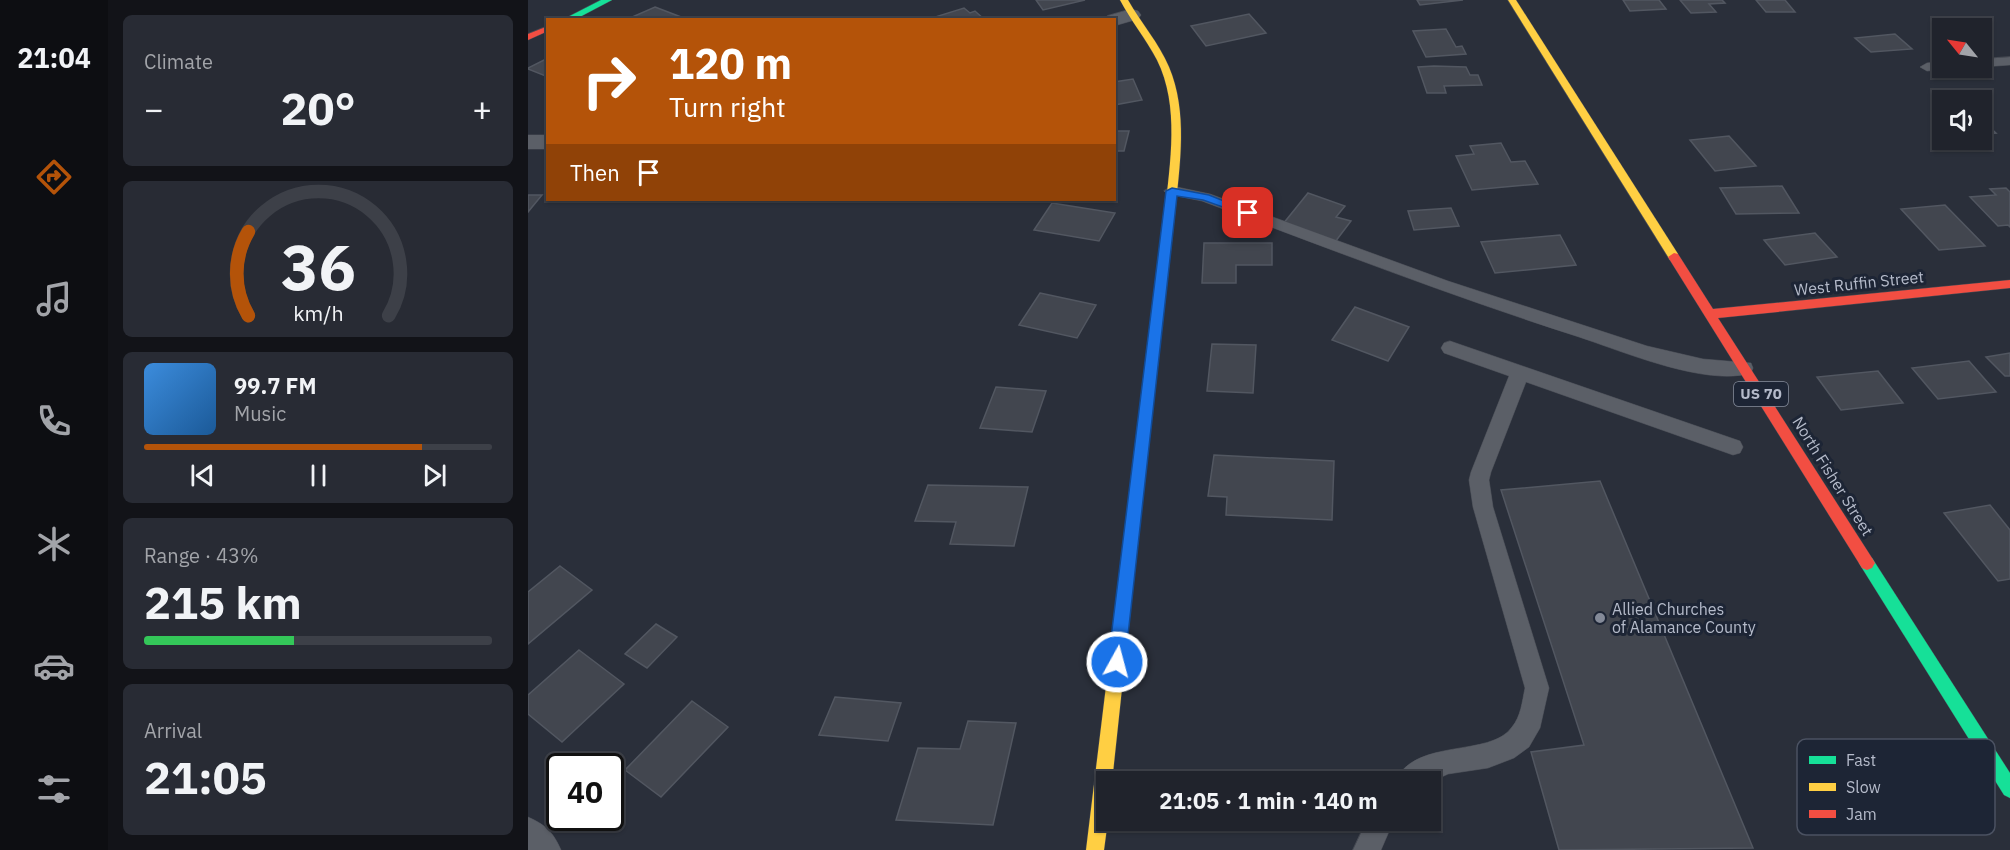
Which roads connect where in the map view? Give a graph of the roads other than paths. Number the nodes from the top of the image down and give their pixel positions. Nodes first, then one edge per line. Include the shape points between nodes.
1 (608, 0) edge
2 (1512, 0) edge
3 (1123, 12) edge
4 (570, 18) edge
5 (546, 29) edge
6 (528, 37) edge
7 (2010, 62) edge
8 (1992, 63) edge
9 (1926, 67) dead end
10 (1932, 67) edge
11 (528, 142) edge
12 (546, 142) edge
13 (1172, 191) junction
14 (2010, 284) edge
15 (1711, 314) junction
16 (1450, 348) dead end
17 (1744, 368) junction
18 (1521, 373) junction
19 (1732, 447) dead end
20 (1978, 739) edge
21 (1995, 765) edge
22 (1419, 771) edge
23 (2010, 789) edge
24 (1376, 831) edge
25 (528, 840) edge
26 (538, 850) edge
27 (1095, 850) edge
28 (1367, 850) edge

1 - 4 street
2 - 15 street, North Fisher Street / US 70
3 - 13 street via 1156,51 1173,93 1177,121
5 - 6 street
7 - 8 lane
9 - 10 lane
11 - 12 street
13 - 17 lane via 1205,197 1530,316 1671,360 1708,368
13 - 27 street
14 - 15 street, West Ruffin Street
15 - 17 street, North Fisher Street / US 70
16 - 18 lane
17 - 20 street, North Fisher Street / US 70
18 - 19 lane
18 - 22 lane via 1479,480 1483,507 1538,688 1535,710 1528,729 1513,745 1498,753
21 - 23 street, North Fisher Street / US 70
24 - 28 lane
25 - 26 street

